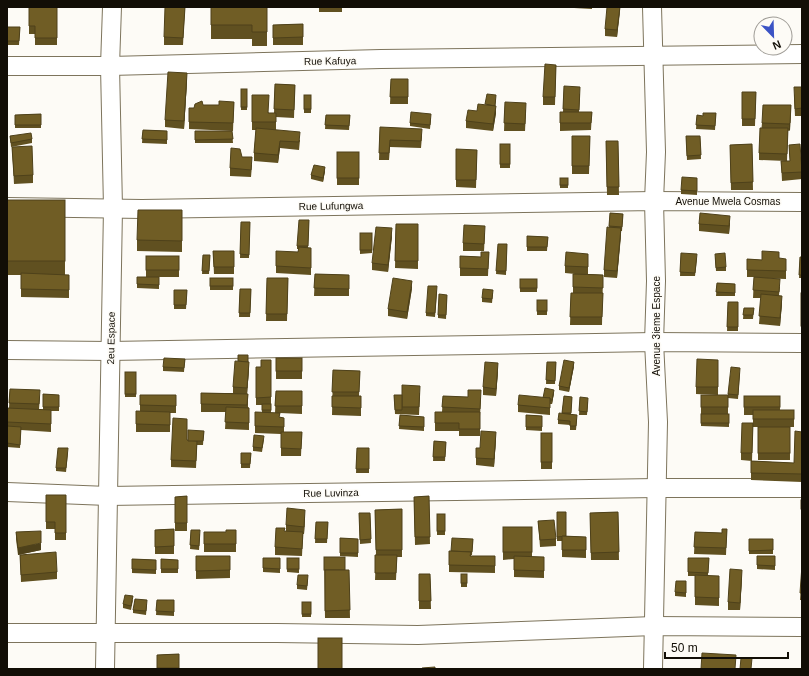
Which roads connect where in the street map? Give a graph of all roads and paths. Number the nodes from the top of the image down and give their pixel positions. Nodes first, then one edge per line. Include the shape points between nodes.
1 (112, 7) edge
2 (652, 7) edge
3 (802, 54) edge
4 (652, 56) junction
5 (7, 66) edge
6 (110, 66) junction
7 (654, 201) junction
8 (802, 202) edge
9 (7, 207) edge
10 (113, 208) junction
11 (654, 342) junction
12 (802, 343) edge
13 (7, 350) edge
14 (110, 351) junction
15 (656, 488) junction
16 (802, 488) edge
17 (7, 492) edge
18 (108, 496) junction
19 (654, 626) junction
20 (802, 627) edge
21 (7, 633) edge
22 (106, 633) junction
23 (105, 669) edge
24 (653, 669) edge

1 - 6 street, 2eu Espace
2 - 4 street, Avenue 3ieme Espace
3 - 4 street, Rue Kafuya
4 - 6 street, Rue Kafuya
4 - 7 street, Avenue 3ieme Espace via 656,152
5 - 6 street, Rue Kafuya
6 - 10 street, 2eu Espace
7 - 8 street, Avenue Mwela Cosmas
7 - 10 street, Rue Lufungwa
7 - 11 street, Avenue 3ieme Espace
9 - 10 street, Rue Lufungwa
10 - 14 street, 2eu Espace
11 - 12 street
11 - 14 street
11 - 15 street, Avenue 3ieme Espace via 658,422
13 - 14 street
14 - 18 street, 2eu Espace
15 - 16 street, Rue Luvinza
15 - 18 street, Rue Luvinza
15 - 19 street, Avenue 3ieme Espace
17 - 18 street, Rue Luvinza
18 - 22 street, 2eu Espace
19 - 20 street
19 - 22 street via 418,635
19 - 24 street, Avenue 3ieme Espace
21 - 22 street
22 - 23 street, 2eu Espace

